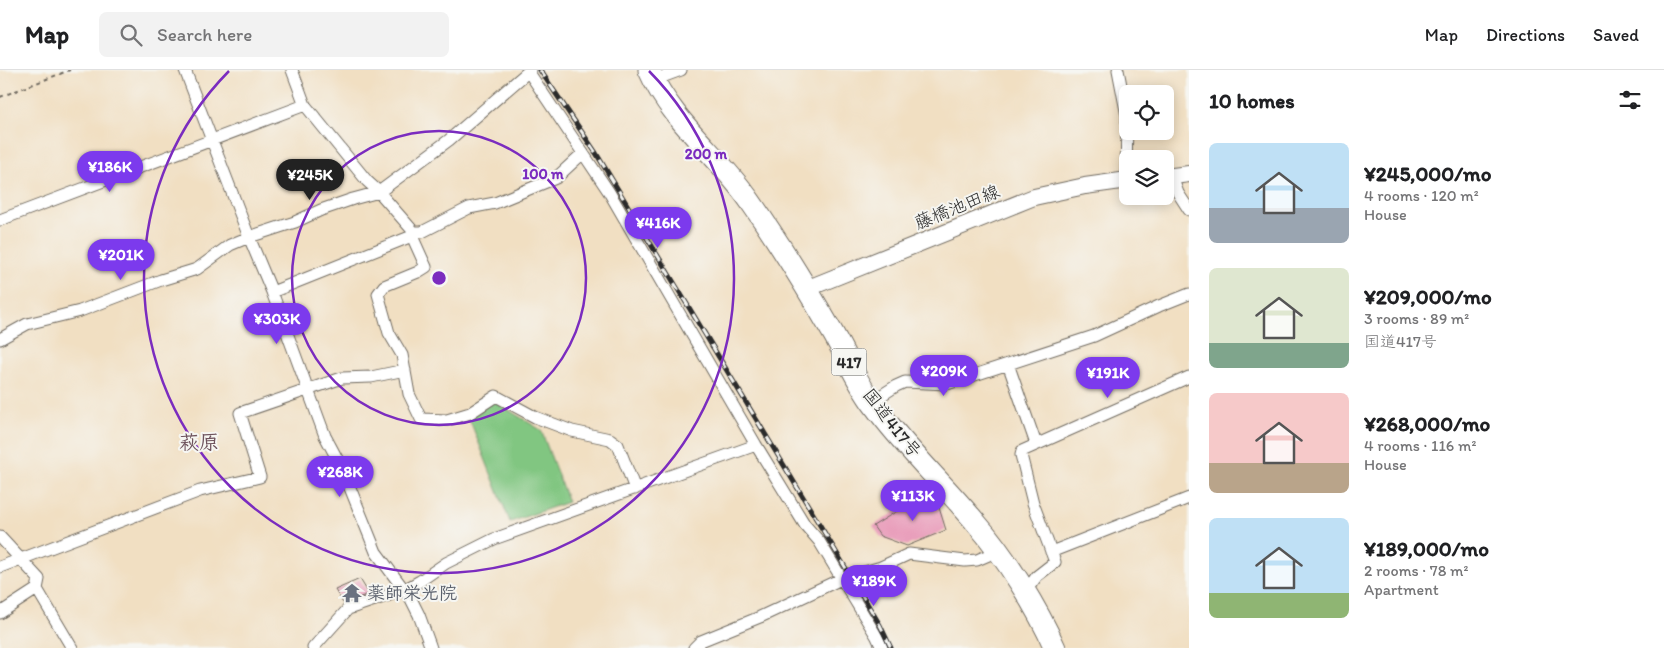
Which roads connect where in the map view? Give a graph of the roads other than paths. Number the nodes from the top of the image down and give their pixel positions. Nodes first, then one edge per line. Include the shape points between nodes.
1 (185, 70) edge
2 (292, 70) edge
3 (681, 70) edge
4 (1118, 70) edge
5 (524, 72) edge
6 (651, 75) edge
7 (305, 105) junction
8 (212, 141) junction
9 (1127, 150) edge
10 (583, 153) junction
11 (1189, 174) edge
12 (1174, 176) edge
13 (1119, 181) edge
14 (1174, 187) edge
15 (379, 192) junction
16 (1189, 210) edge
17 (0, 220) edge
18 (413, 234) junction
19 (249, 237) junction
20 (806, 289) junction
21 (272, 292) junction
22 (1189, 294) edge
23 (0, 339) edge
24 (1008, 364) junction
25 (405, 370) junction
26 (1189, 377) edge
27 (307, 389) junction
28 (872, 402) junction
29 (1036, 444) junction
30 (756, 445) junction
31 (636, 489) junction
32 (1189, 498) edge
33 (0, 537) edge
34 (998, 551) junction
35 (1051, 552) junction
36 (21, 559) junction
37 (0, 567) edge
38 (841, 579) junction
39 (37, 589) junction
40 (404, 590) junction
41 (1025, 592) junction
42 (0, 613) edge
43 (72, 648) edge
44 (313, 648) edge
45 (431, 648) edge
46 (694, 648) edge
47 (882, 648) edge
48 (1055, 648) edge

1 - 8 street
2 - 7 street
3 - 6 street
4 - 9 street via 1126,116
5 - 10 street
5 - 15 street via 449,140
6 - 20 highway, 国道417号 / 417 via 684,124 750,200
7 - 8 street
7 - 15 street via 367,182
8 - 17 street
8 - 19 street
10 - 18 street via 556,178 495,204 469,208
10 - 30 street
11 - 12 main road
13 - 20 main road, 藤橋池田線 via 1034,197
14 - 16 street
15 - 18 street
15 - 19 street
18 - 21 street
18 - 25 street via 426,267 384,286 378,294
19 - 21 street
19 - 23 street via 230,245 197,269 80,311 27,324
20 - 28 highway, 国道417号 / 417
21 - 27 street
22 - 24 street via 1094,336
24 - 28 street via 947,384 905,382
24 - 29 street
25 - 27 street via 372,377 342,378
25 - 31 street via 409,394 421,419 447,420 470,413 496,396 572,431 610,439 618,444
26 - 29 street
27 - 36 street via 240,413 260,477 200,491
27 - 40 street via 376,552
28 - 34 highway, 国道417号 / 417
29 - 35 street via 1022,451 1021,455
30 - 31 street
30 - 38 street
31 - 40 street via 494,539 446,563
32 - 35 street
33 - 36 street
34 - 38 street via 977,560 965,561 909,554 880,568
34 - 41 highway, 国道417号 / 417
35 - 41 street via 1055,562 1037,576
36 - 37 street
36 - 39 street via 40,579
38 - 46 street via 701,641
38 - 47 street
39 - 42 street
39 - 43 street
40 - 44 street via 348,609
40 - 45 street via 419,615
41 - 48 highway, 国道417号 / 417

